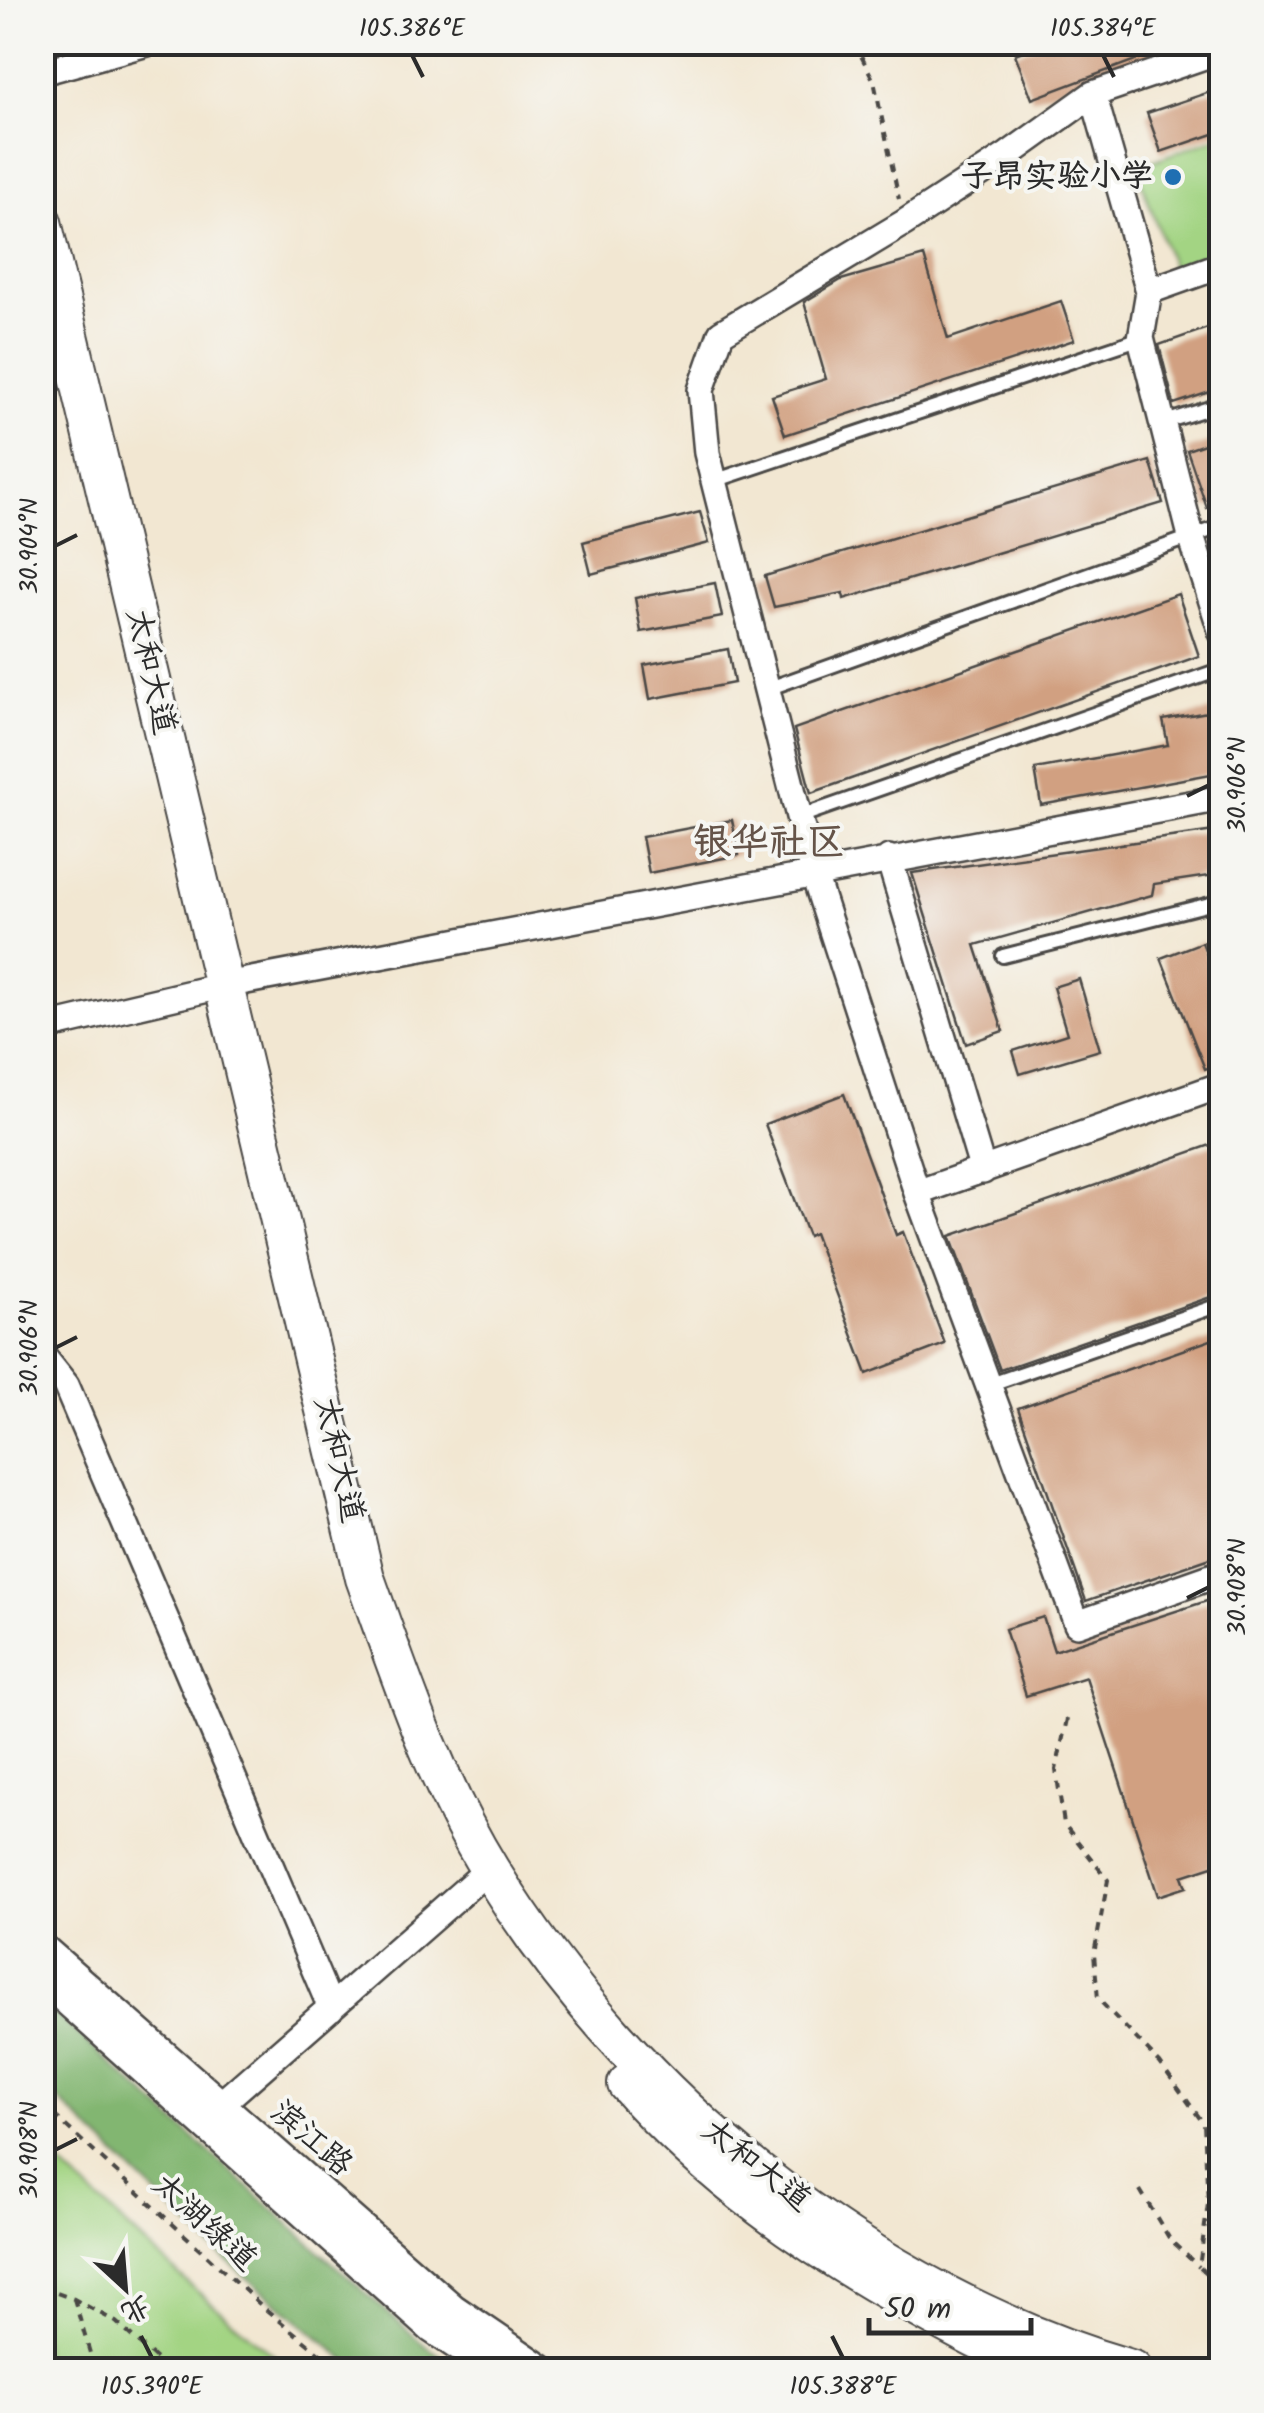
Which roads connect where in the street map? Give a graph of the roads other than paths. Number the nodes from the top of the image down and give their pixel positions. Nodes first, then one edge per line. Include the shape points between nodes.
1 (150, 42) edge
2 (1222, 50) edge
3 (42, 72) edge
4 (1094, 94) junction
5 (42, 222) edge
6 (1222, 265) edge
7 (1149, 291) junction
8 (42, 312) edge
9 (1140, 338) junction
10 (1222, 404) edge
11 (1161, 423) junction
12 (714, 481) junction
13 (1222, 526) edge
14 (1192, 536) junction
15 (1222, 633) edge
16 (1222, 669) edge
17 (767, 689) junction
18 (1222, 798) edge
19 (799, 817) junction
20 (889, 858) junction
21 (813, 872) junction
22 (1222, 901) edge
23 (1003, 956) dead end
24 (214, 987) junction
25 (42, 1028) edge
26 (1222, 1085) edge
27 (983, 1171) junction
28 (917, 1193) junction
29 (1222, 1304) edge
30 (42, 1354) edge
31 (988, 1385) junction
32 (1222, 1573) edge
33 (481, 1876) junction
34 (42, 1949) edge
35 (42, 1977) edge
36 (331, 2008) junction
37 (211, 2113) junction
38 (496, 2370) edge
39 (541, 2370) edge
40 (1048, 2370) edge
41 (1132, 2370) edge

1 - 3 street
2 - 4 street
4 - 7 street
4 - 12 street via 904,223 722,333 701,390
5 - 24 main road, 太和大道
6 - 7 street
7 - 9 street
8 - 24 main road, 太和大道
9 - 11 street
9 - 12 lane
10 - 11 lane
11 - 14 street
12 - 17 street
13 - 14 lane
14 - 15 street
14 - 17 lane
16 - 19 lane
17 - 19 street
18 - 20 street
19 - 21 street
20 - 21 street
20 - 27 street
21 - 24 street
21 - 28 street
22 - 23 lane
24 - 25 street
24 - 33 main road, 太和大道 via 339,1560 380,1694 430,1806
26 - 27 street
27 - 28 street
28 - 31 street
29 - 31 lane
30 - 36 street via 66,1385
31 - 32 street via 1076,1624
33 - 36 street
33 - 40 main road, 太和大道 via 497,1923 579,2030 670,2132 761,2210 877,2285 1004,2355
33 - 41 main road, 太和大道 via 628,2052 736,2156 852,2239 967,2306
34 - 37 street, 滨江路
35 - 37 street
36 - 37 street
37 - 38 street via 433,2328
37 - 39 street, 滨江路 via 452,2310

